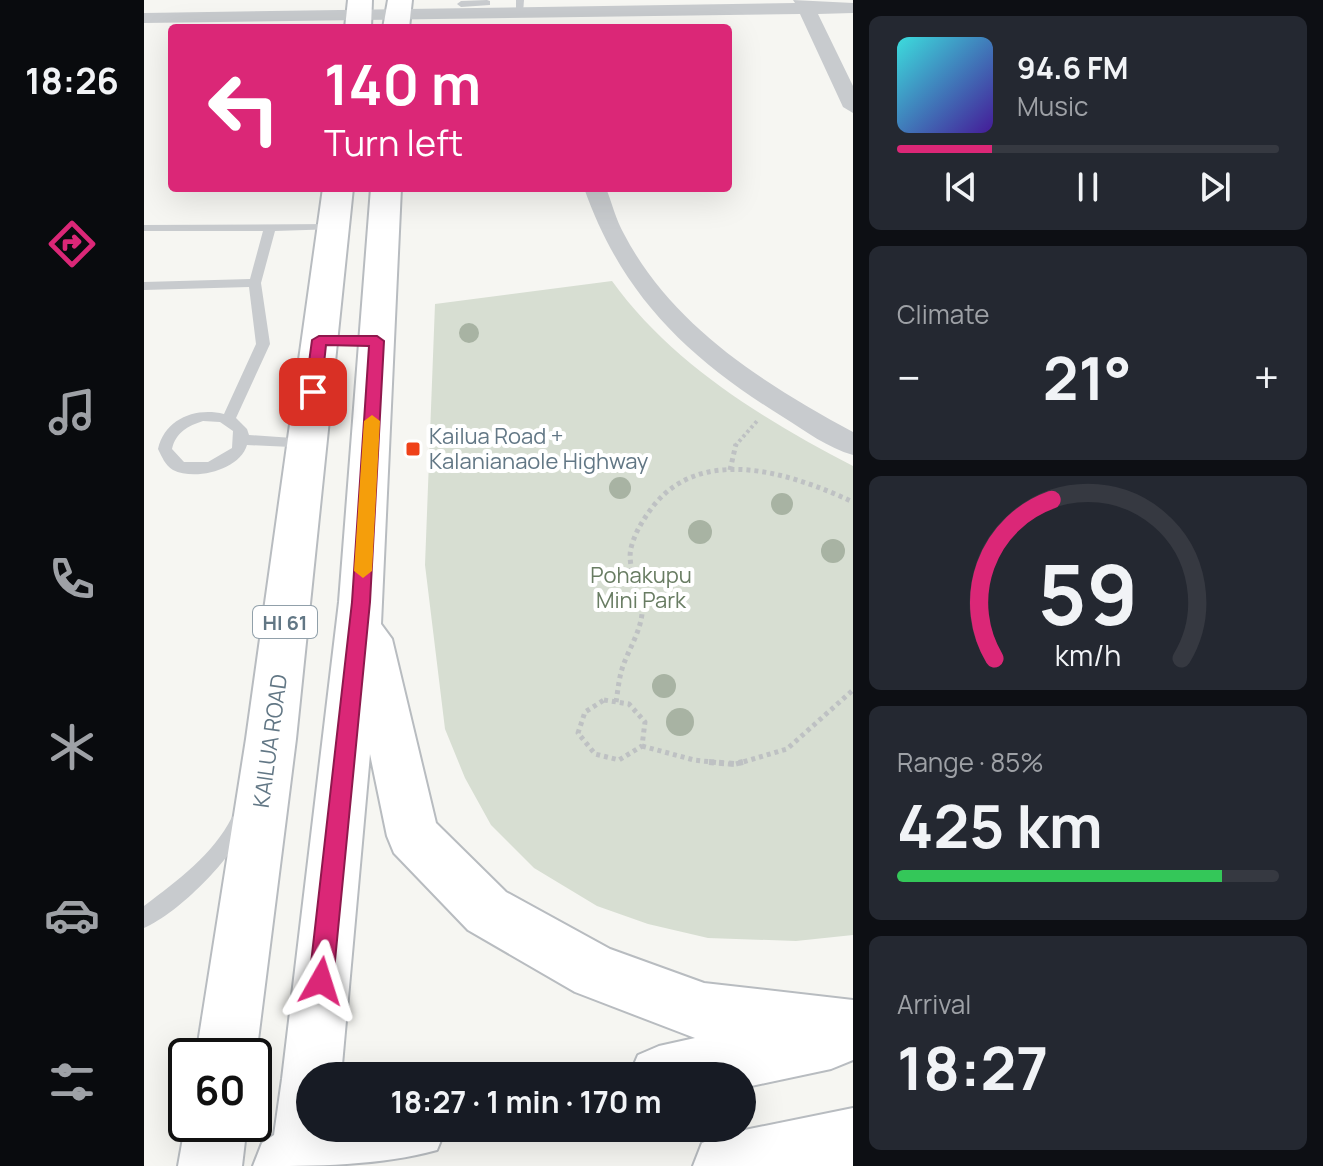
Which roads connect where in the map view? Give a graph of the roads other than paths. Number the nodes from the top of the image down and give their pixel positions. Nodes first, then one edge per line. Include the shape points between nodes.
1 (466, 2) edge
2 (500, 4) edge
3 (804, 4) edge
4 (853, 8) edge
5 (398, 14) edge
6 (359, 15) edge
7 (144, 18) edge
8 (567, 19) edge
9 (853, 107) edge
10 (386, 192) edge
11 (596, 192) edge
12 (336, 208) edge
13 (270, 227) junction
14 (144, 228) edge
15 (255, 283) junction
16 (144, 286) edge
17 (319, 340) junction
18 (377, 341) junction
19 (228, 419) junction
20 (242, 440) junction
21 (307, 444) junction
22 (853, 445) edge
23 (361, 602) junction
24 (271, 739) junction
25 (144, 918) edge
26 (853, 1032) edge
27 (229, 1038) edge
28 (312, 1062) edge
29 (721, 1062) edge
30 (853, 1139) edge
31 (213, 1142) edge
32 (365, 1142) edge
33 (296, 1161) edge
34 (210, 1166) edge
35 (725, 1166) edge

1 - 2 lane
2 - 5 street
2 - 8 street
3 - 4 street
3 - 8 street
3 - 9 street
5 - 6 street
6 - 7 street
10 - 18 main road
11 - 22 street via 620,252 670,314 762,392
12 - 13 lane
12 - 17 main road, KAILUA ROAD / HI 61
13 - 14 lane
13 - 15 lane
15 - 16 lane
15 - 19 lane via 263,344
17 - 18 main road
17 - 21 main road, KAILUA ROAD / HI 61
18 - 23 main road
19 - 20 lane via 242,432
19 - 20 lane via 203,416 179,425 166,441 168,457 185,468 209,468 232,457
20 - 21 lane
21 - 24 main road, KAILUA ROAD / HI 61
23 - 26 main road via 413,836 487,911 595,972 704,1012
23 - 28 main road
24 - 25 lane via 233,838
24 - 27 main road, KAILUA ROAD / HI 61
26 - 29 main road
30 - 35 main road
31 - 34 main road
32 - 33 main road

